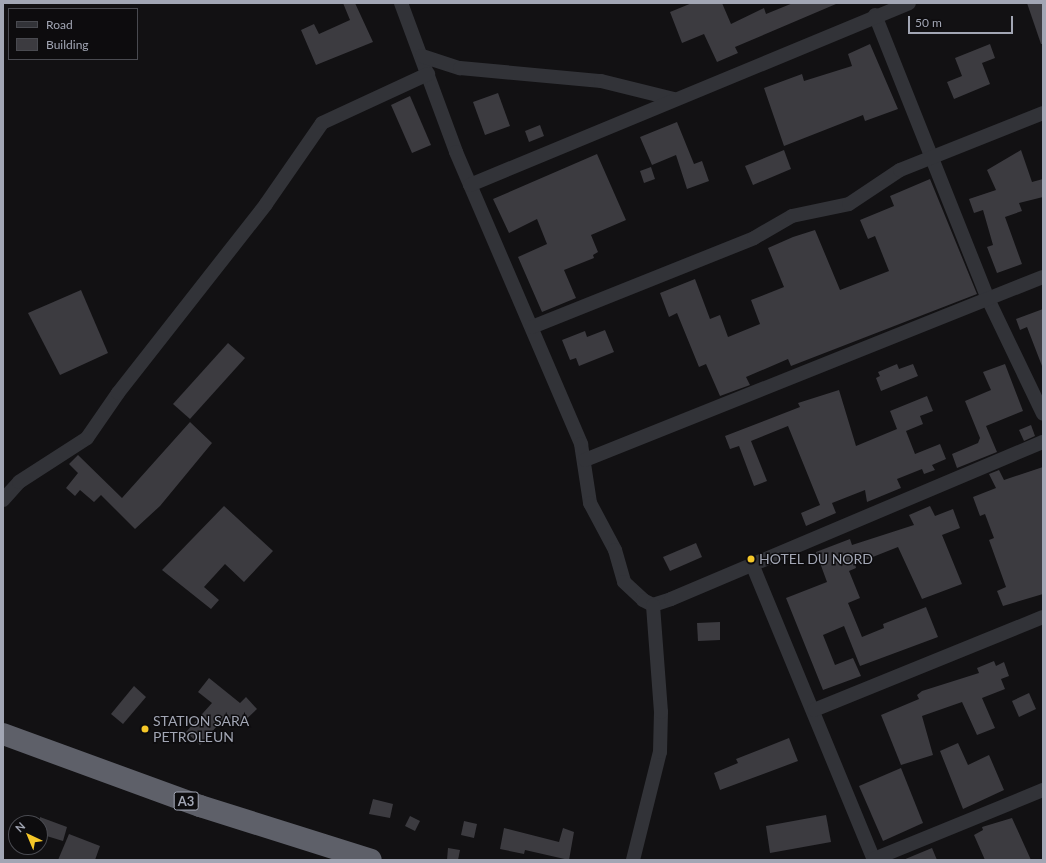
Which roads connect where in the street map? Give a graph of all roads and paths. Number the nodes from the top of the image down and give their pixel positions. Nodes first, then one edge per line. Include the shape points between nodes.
1 (401, 3) edge
2 (909, 3) edge
3 (875, 15) junction
4 (422, 56) junction
5 (428, 74) junction
6 (674, 99) junction
7 (1043, 113) edge
8 (931, 156) junction
9 (470, 185) junction
10 (1043, 277) edge
11 (988, 299) junction
12 (532, 327) junction
13 (1043, 414) edge
14 (1043, 442) edge
15 (585, 460) junction
16 (3, 500) edge
17 (752, 564) junction
18 (653, 605) junction
19 (1043, 617) edge
20 (814, 710) junction
21 (3, 734) edge
22 (1043, 790) edge
23 (328, 855) edge
24 (371, 860) edge
25 (633, 860) edge
26 (874, 860) edge

1 - 4 street
2 - 3 street
3 - 6 street
3 - 8 street
4 - 5 street
4 - 6 street via 460,68 601,81
5 - 9 street
5 - 16 street via 322,123 266,204 118,393 87,438 19,482
6 - 9 street
7 - 8 street
8 - 11 street
8 - 12 street via 900,170 849,204 792,216 754,238
9 - 12 street
10 - 11 street
11 - 13 street
11 - 15 street
12 - 15 street
14 - 17 street
15 - 18 street via 590,503 614,550 624,582 631,592
17 - 18 street
17 - 20 street
18 - 25 street via 661,712 660,752
19 - 20 street
20 - 26 street
21 - 23 highway, A3
22 - 26 street
23 - 24 highway, A3

